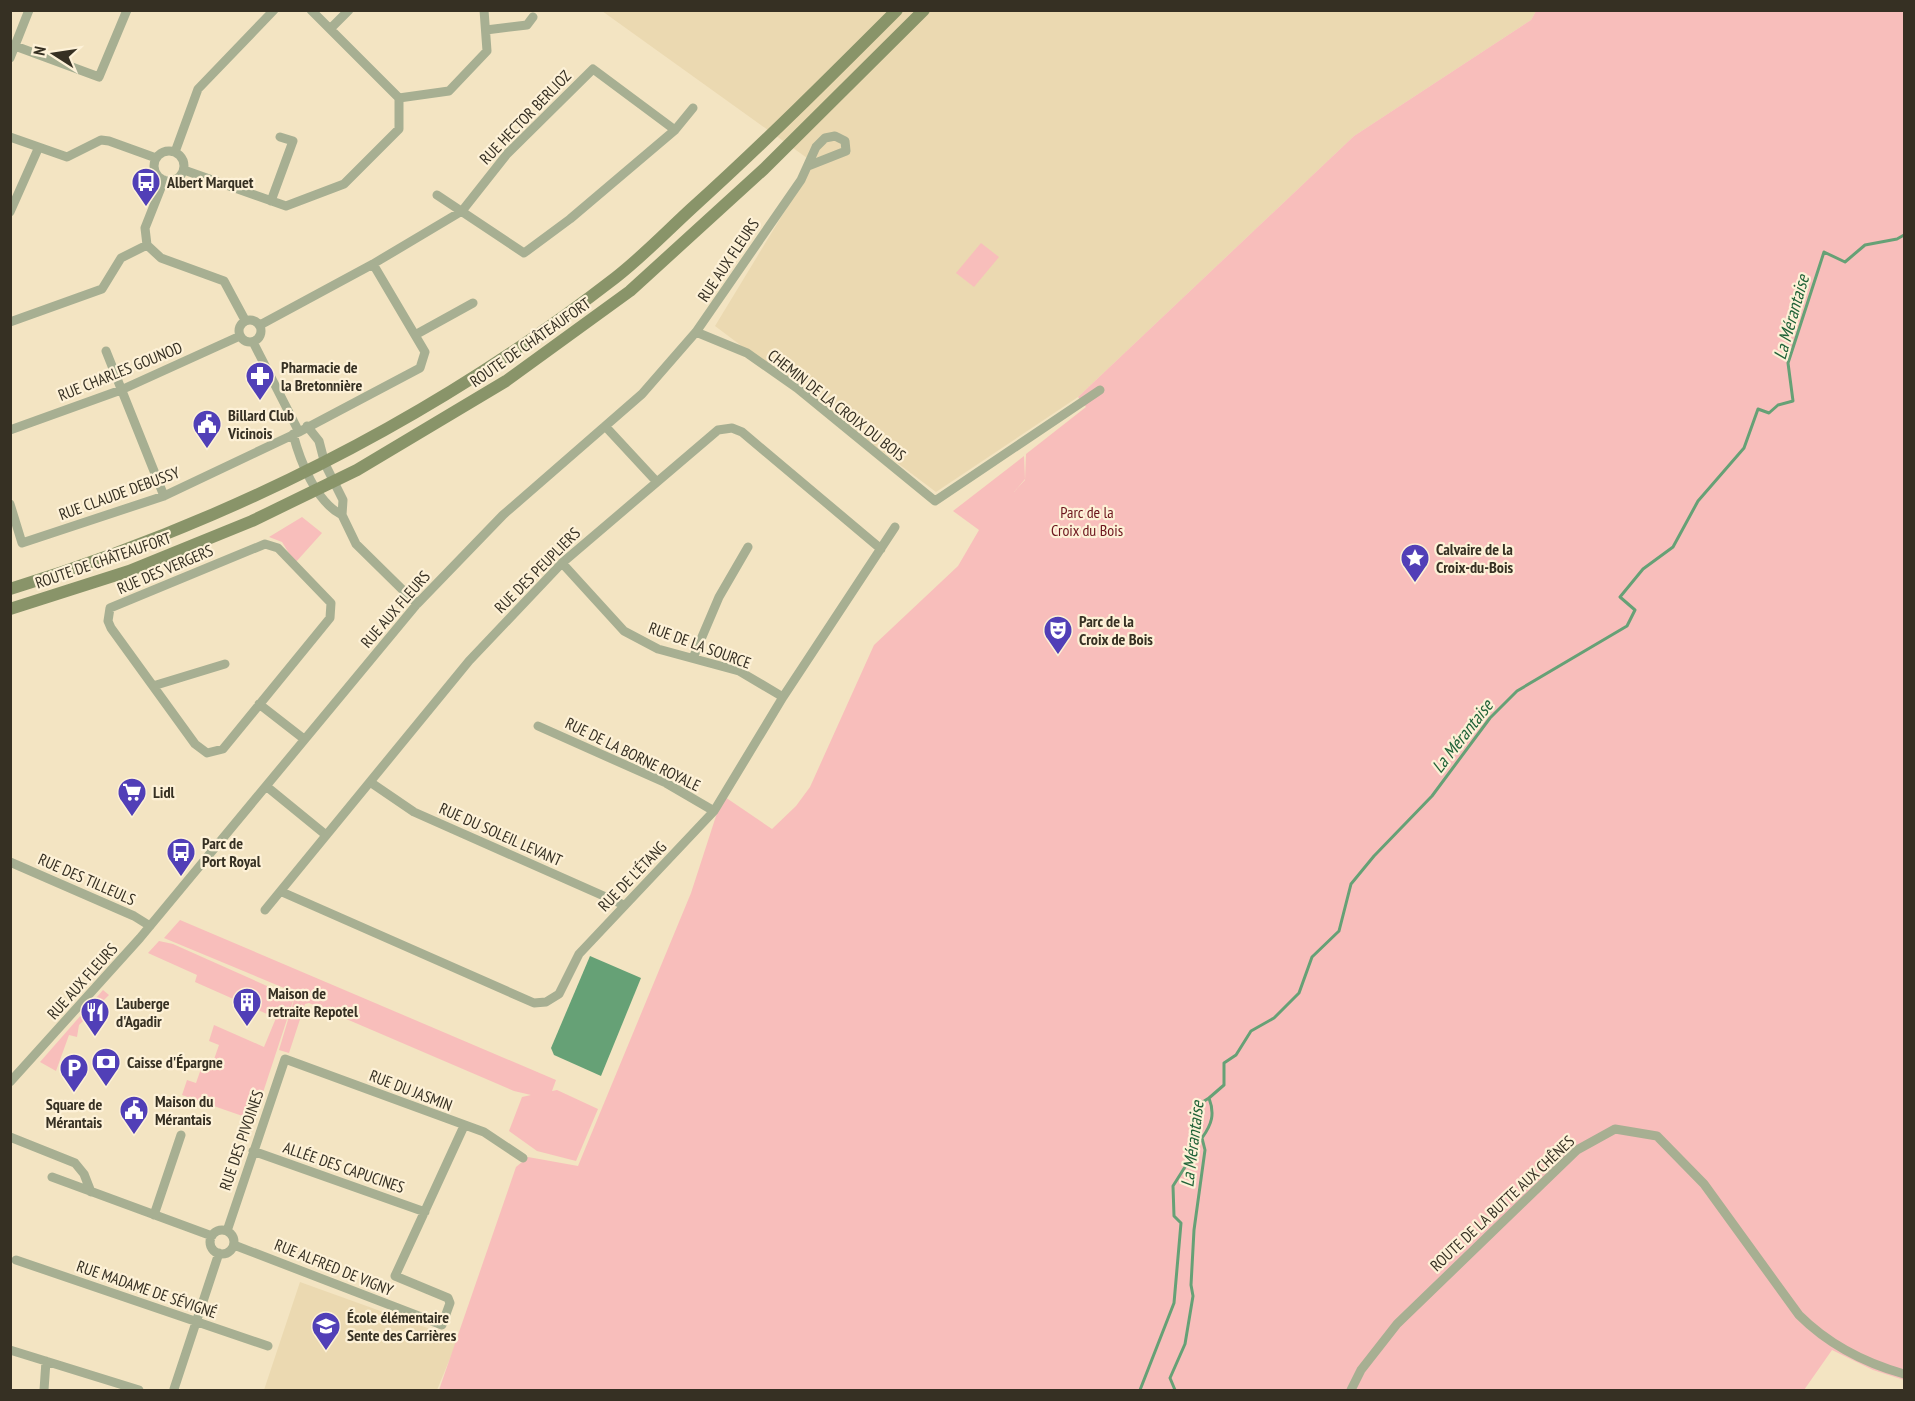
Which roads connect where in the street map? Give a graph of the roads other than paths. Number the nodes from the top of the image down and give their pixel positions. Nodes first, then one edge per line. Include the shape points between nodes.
1 (29, 10) edge
2 (126, 10) edge
3 (274, 10) edge
4 (311, 10) edge
5 (349, 10) edge
6 (484, 10) edge
7 (897, 10) edge
8 (924, 10) edge
9 (533, 17) dead end
10 (330, 29) junction
11 (486, 30) junction
12 (15, 46) junction
13 (10, 58) edge
14 (399, 98) junction
15 (693, 108) dead end
16 (675, 130) junction
17 (10, 136) edge
18 (280, 137) dead end
19 (38, 148) junction
20 (175, 152) junction
21 (156, 158) junction
22 (808, 166) dead end
23 (184, 170) junction
24 (164, 180) junction
25 (437, 195) dead end
26 (271, 201) junction
27 (462, 211) junction
28 (10, 212) edge
29 (147, 245) junction
30 (373, 264) junction
31 (473, 303) dead end
32 (245, 320) junction
33 (10, 322) edge
34 (261, 325) junction
35 (696, 332) junction
36 (415, 335) junction
37 (240, 336) junction
38 (253, 342) junction
39 (106, 351) dead end
40 (122, 390) junction
41 (1100, 390) dead end
42 (605, 426) junction
43 (10, 430) edge
44 (300, 431) junction
45 (308, 472) junction
46 (329, 472) junction
47 (656, 481) junction
48 (318, 489) junction
49 (164, 496) junction
50 (10, 504) edge
51 (342, 514) junction
52 (13, 517) edge
53 (896, 527) dead end
54 (748, 547) dead end
55 (881, 549) junction
56 (562, 563) junction
57 (10, 589) edge
58 (417, 604) junction
59 (10, 609) edge
60 (693, 658) junction
61 (225, 664) dead end
62 (153, 686) junction
63 (783, 698) junction
64 (259, 704) junction
65 (538, 726) dead end
66 (304, 739) junction
67 (370, 782) junction
68 (266, 786) junction
69 (714, 811) junction
70 (326, 835) junction
71 (10, 862) edge
72 (282, 891) junction
73 (624, 905) junction
74 (265, 910) dead end
75 (150, 926) junction
76 (285, 1059) joint
77 (10, 1082) edge
78 (464, 1126) junction
79 (181, 1135) dead end
80 (10, 1137) edge
81 (253, 1151) junction
82 (523, 1158) dead end
83 (52, 1177) dead end
84 (91, 1192) junction
85 (425, 1212) junction
86 (154, 1215) junction
87 (227, 1230) junction
88 (212, 1236) junction
89 (234, 1245) junction
90 (219, 1253) junction
91 (16, 1260) dead end
92 (197, 1322) junction
93 (268, 1346) dead end
94 (10, 1350) edge
95 (46, 1361) junction
96 (1905, 1374) edge
97 (44, 1390) edge
98 (139, 1390) edge
99 (172, 1390) edge
100 (1351, 1390) edge

1 - 12 street
2 - 12 street via 99,77
3 - 20 street via 198,89
4 - 10 street
5 - 10 street
6 - 11 street
7 - 46 main road, ROUTE DE CHÂTEAUFORT via 770,137 616,277
8 - 46 main road, ROUTE DE CHÂTEAUFORT via 764,169 630,291 506,381
9 - 11 street via 527,25
10 - 14 street
11 - 14 street via 487,51 449,91
12 - 13 street
14 - 26 street via 399,129 344,184 286,206
15 - 16 street
16 - 27 street via 525,253
16 - 27 street, RUE HECTOR BERLIOZ via 593,69 507,154
17 - 19 street
18 - 26 street via 293,141
19 - 21 street via 67,157 100,140
19 - 28 street
20 - 21 street via 164,152
20 - 23 street via 183,160
21 - 24 street via 155,171
22 - 35 street, RUE AUX FLEURS
23 - 24 street via 176,179
23 - 26 street
24 - 29 street via 145,228
25 - 27 street
27 - 30 street, RUE HECTOR BERLIOZ
29 - 32 street via 161,258 224,281
29 - 33 street via 121,258 102,289
30 - 34 street, RUE HECTOR BERLIOZ
30 - 36 street, RUE CLAUDE DEBUSSY
31 - 36 street
32 - 34 street
32 - 37 street via 239,327
34 - 38 street via 261,336
35 - 41 street, CHEMIN DE LA CROIX DU BOIS via 747,353 788,382 934,501
35 - 42 street, RUE AUX FLEURS via 642,394
36 - 44 street, RUE CLAUDE DEBUSSY via 425,352 420,368
37 - 38 street
37 - 40 street, RUE CHARLES GOUNOD
38 - 44 street
39 - 40 street
40 - 43 street, RUE CHARLES GOUNOD
40 - 49 street
42 - 47 street
42 - 58 street, RUE AUX FLEURS via 503,515
44 - 45 street via 298,453
44 - 46 street via 319,441
44 - 49 street, RUE CLAUDE DEBUSSY
45 - 46 main road, ROUTE DE CHÂTEAUFORT
45 - 48 street
45 - 57 main road, ROUTE DE CHÂTEAUFORT via 195,524
46 - 48 main road, ROUTE DE CHÂTEAUFORT
46 - 51 street via 343,500
47 - 55 street, RUE DES PEUPLIERS via 718,430 732,428 742,432
47 - 56 street, RUE DES PEUPLIERS
48 - 51 street via 332,509
48 - 59 main road, ROUTE DE CHÂTEAUFORT via 129,571
49 - 52 street, RUE CLAUDE DEBUSSY via 22,543
50 - 52 street, RUE CLAUDE DEBUSSY
51 - 58 street via 356,544
53 - 55 street, RUE DE L'ÉTANG
54 - 60 street via 719,597
55 - 63 street, RUE DE L'ÉTANG
56 - 60 street, RUE DE LA SOURCE via 624,631 658,649
56 - 67 street, RUE DES PEUPLIERS via 469,662
58 - 66 street, RUE AUX FLEURS
60 - 63 street, RUE DE LA SOURCE via 739,671
61 - 62 street
62 - 64 street, RUE DES VERGERS via 195,744 207,753 223,749
62 - 64 street, RUE DES VERGERS via 111,628 110,608 272,544 327,598 332,610 330,618
63 - 69 street, RUE DE L'ÉTANG
64 - 66 street
65 - 69 street, RUE DE LA BORNE ROYALE via 666,783
66 - 68 street, RUE AUX FLEURS
67 - 70 street, RUE DES PEUPLIERS
67 - 73 street, RUE DU SOLEIL LEVANT via 414,812
68 - 70 street
68 - 75 street, RUE AUX FLEURS
69 - 73 street, RUE DE L'ÉTANG
70 - 72 street, RUE DES PEUPLIERS
71 - 75 street, RUE DES TILLEULS
72 - 73 street, RUE DE L'ÉTANG via 534,1003 546,1002 559,994 579,954
72 - 74 street, RUE DES PEUPLIERS
75 - 77 street, RUE AUX FLEURS
76 - 78 street, RUE DU JASMIN
76 - 81 street, RUE DES PIVOINES
78 - 82 street, RUE DU JASMIN via 484,1132
78 - 85 street
79 - 86 street
80 - 84 street via 75,1163
81 - 85 street, ALLÉE DES CAPUCINES
81 - 87 street, RUE DES PIVOINES
83 - 84 street
84 - 86 street
85 - 89 street, RUE ALFRED DE VIGNY via 395,1276 448,1298 444,1323 439,1325
86 - 88 street
87 - 88 street via 218,1230
87 - 89 street
88 - 90 street via 212,1248
89 - 90 street via 228,1252
90 - 92 street
91 - 92 street, RUE MADAME DE SÉVIGNÉ
92 - 93 street, RUE MADAME DE SÉVIGNÉ
92 - 99 street
94 - 95 street
95 - 97 street
95 - 98 street
96 - 100 street, ROUTE DE LA BUTTE AUX CHÊNES via 1861,1358 1818,1334 1799,1315 1704,1184 1665,1144 1657,1136 1615,1129 1577,1150 1397,1324 1361,1370

